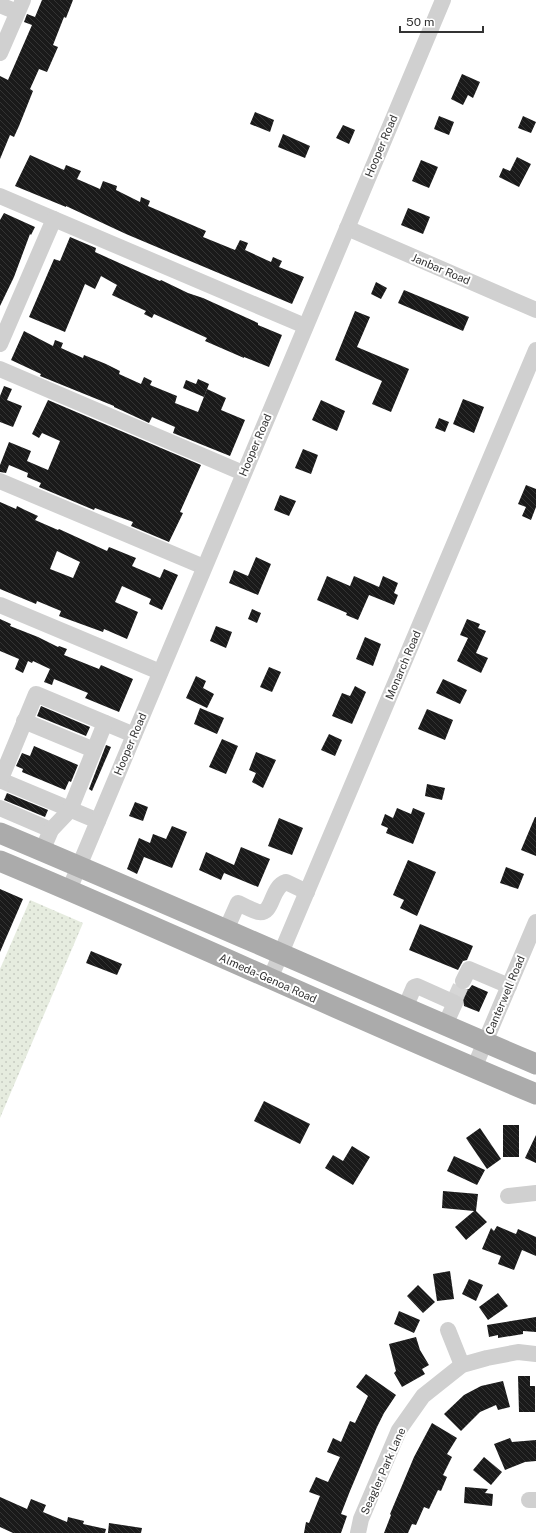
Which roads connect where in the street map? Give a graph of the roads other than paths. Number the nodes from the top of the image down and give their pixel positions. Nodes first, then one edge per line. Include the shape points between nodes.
1 (443, 0) edge
2 (0, 5) edge
3 (20, 6) edge
4 (0, 54) edge
5 (0, 196) edge
6 (54, 219) junction
7 (347, 228) junction
8 (536, 310) edge
9 (305, 326) junction
10 (0, 344) edge
11 (536, 350) edge
12 (0, 369) edge
13 (244, 473) junction
14 (0, 481) edge
15 (204, 567) junction
16 (0, 605) edge
17 (160, 672) junction
18 (24, 721) junction
19 (105, 723) junction
20 (134, 735) junction
21 (94, 750) junction
22 (0, 781) edge
23 (70, 810) junction
24 (7, 811) edge
25 (98, 821) junction
26 (51, 830) junction
27 (2, 834) edge
28 (42, 851) junction
29 (0, 861) edge
30 (79, 866) junction
31 (69, 890) junction
32 (307, 892) junction
33 (536, 922) edge
34 (226, 930) junction
35 (281, 954) junction
36 (270, 980) junction
37 (464, 981) tunnel mouth
38 (509, 986) junction
39 (405, 1008) junction
40 (445, 1025) junction
41 (485, 1042) junction
42 (536, 1064) edge
43 (474, 1068) junction
44 (536, 1094) edge
45 (536, 1193) edge
46 (508, 1196) dead end
47 (448, 1330) dead end
48 (536, 1354) edge
49 (462, 1366) junction
50 (358, 1533) edge

1 - 7 street, Hooper Road
2 - 3 street
3 - 4 street
5 - 6 street
6 - 9 street
6 - 10 street
7 - 8 street, Janbar Road
7 - 9 street, Hooper Road
9 - 13 street, Hooper Road
11 - 32 street, Monarch Road
12 - 13 street
13 - 15 street, Hooper Road
14 - 15 street
15 - 17 street, Hooper Road
16 - 17 street
17 - 20 street, Hooper Road
18 - 19 street via 36,694
18 - 21 street
18 - 22 street
19 - 20 street
19 - 21 street
20 - 25 street, Hooper Road
21 - 23 street
22 - 23 street
23 - 25 street
23 - 26 street
24 - 26 street
24 - 27 street
25 - 30 street, Hooper Road
26 - 28 street
27 - 28 main road
28 - 30 main road
29 - 31 main road, Almeda-Genoa Road
30 - 31 street, Hooper Road
30 - 34 main road
31 - 36 main road, Almeda-Genoa Road
32 - 34 street via 286,882 278,887 265,912 238,903
32 - 35 street, Monarch Road
33 - 38 street, Canterwell Road
34 - 35 main road
35 - 36 street, Monarch Road
35 - 39 main road
36 - 43 main road, Almeda-Genoa Road
37 - 38 street via 469,969
38 - 41 street, Canterwell Road
39 - 40 main road
39 - 40 street via 414,987 417,986 454,1002
40 - 41 main road
41 - 42 main road
41 - 43 street, Canterwell Road
43 - 44 main road, Almeda-Genoa Road
45 - 46 street
47 - 49 street
48 - 49 street, Seagler Park Lane via 518,1352
49 - 50 street, Seagler Park Lane via 423,1396 399,1430 361,1519

